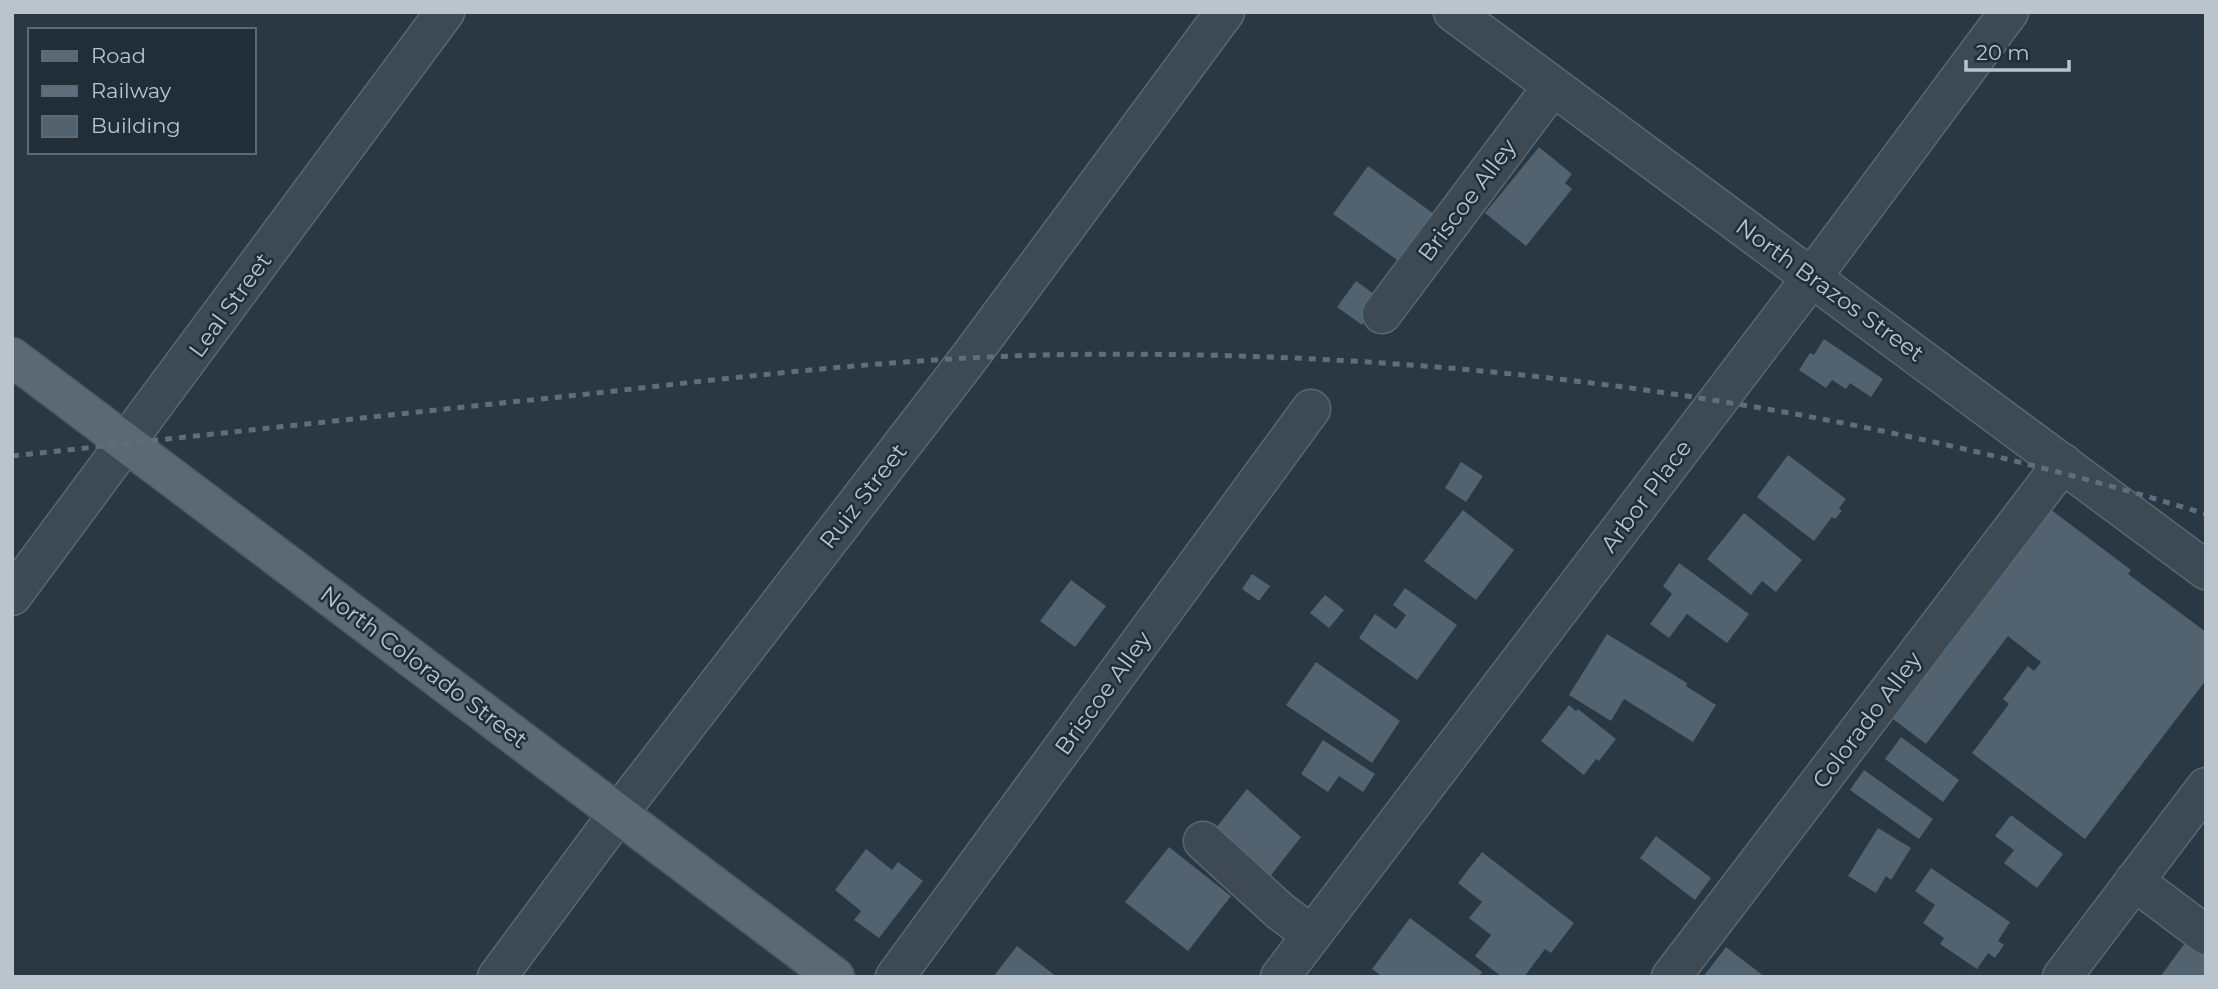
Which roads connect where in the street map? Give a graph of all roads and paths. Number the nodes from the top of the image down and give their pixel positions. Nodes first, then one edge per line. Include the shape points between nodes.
1 (445, 12) edge
2 (1225, 12) edge
3 (1453, 12) edge
4 (2009, 12) edge
5 (1553, 86) junction
6 (1812, 277) junction
7 (1382, 314) dead end
8 (12, 357) edge
9 (1311, 410) dead end
10 (128, 443) junction
11 (2063, 463) junction
12 (2206, 570) edge
13 (12, 597) edge
14 (2206, 787) edge
15 (618, 814) junction
16 (1203, 841) dead end
17 (2134, 881) junction
18 (1312, 935) junction
19 (2206, 935) edge
20 (497, 977) edge
21 (835, 977) edge
22 (895, 977) edge
23 (1280, 977) edge
24 (1671, 977) edge
25 (2062, 977) edge

1 - 10 street, Leal Street
2 - 15 street, Ruiz Street via 970,358
3 - 5 street, North Brazos Street
4 - 6 street, Arbor Place
5 - 6 street, North Brazos Street
5 - 7 street, Briscoe Alley
6 - 11 street, North Brazos Street
6 - 18 street, Arbor Place
8 - 10 main road, North Colorado Street
9 - 22 street, Briscoe Alley
10 - 13 street, Leal Street
10 - 15 main road, North Colorado Street
11 - 12 street, North Brazos Street
11 - 24 street, Colorado Alley
14 - 17 street
15 - 20 street, Ruiz Street
15 - 21 main road, North Colorado Street
16 - 18 street
17 - 19 street
17 - 25 street
18 - 23 street, Arbor Place

